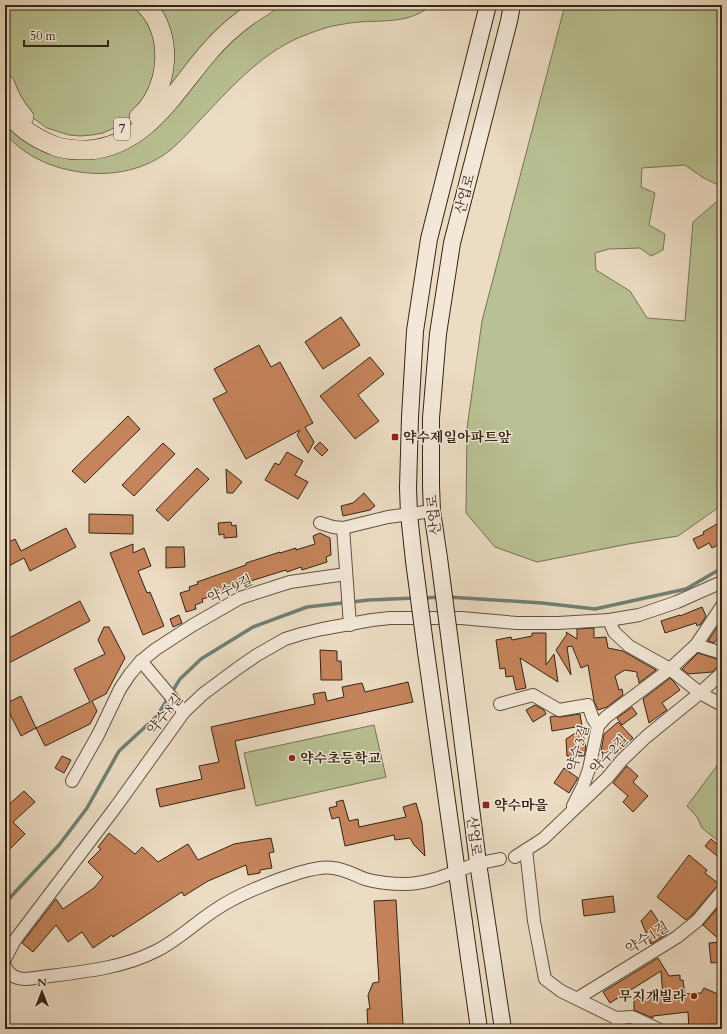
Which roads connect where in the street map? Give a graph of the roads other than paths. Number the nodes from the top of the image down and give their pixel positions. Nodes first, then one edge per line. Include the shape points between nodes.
1 (145, 5) edge
2 (265, 5) edge
3 (488, 5) edge
4 (512, 5) edge
5 (5, 84) edge
6 (5, 108) edge
7 (432, 512) junction
8 (409, 514) junction
9 (320, 523) dead end
10 (343, 528) junction
11 (346, 580) junction
12 (722, 582) edge
13 (722, 606) edge
14 (609, 620) junction
15 (350, 621) junction
16 (696, 645) junction
17 (722, 653) edge
18 (141, 661) junction
19 (670, 670) junction
20 (722, 673) edge
21 (700, 693) junction
22 (500, 704) dead end
23 (722, 705) edge
24 (184, 712) junction
25 (598, 726) junction
26 (72, 781) dead end
27 (566, 817) junction
28 (526, 850) junction
29 (515, 857) dead end
30 (500, 859) dead end
31 (478, 863) junction
32 (456, 872) junction
33 (722, 891) edge
34 (5, 959) edge
35 (5, 966) edge
36 (578, 998) junction
37 (618, 1024) edge
38 (479, 1029) edge
39 (503, 1029) edge
40 (658, 1029) edge

1 - 5 highway, 7 via 157,22 162,35 164,70 154,100 144,113 118,131 95,140 77,141 45,132 19,112
2 - 6 highway via 243,19 207,53 152,121 134,135 116,144 98,149 61,148 24,130
3 - 8 main road, 산업로 via 433,224 415,331 410,417
4 - 7 main road, 산업로 via 451,250 438,334 431,418
7 - 8 street
7 - 31 main road, 산업로, bridge
8 - 10 street
8 - 32 main road, 산업로, bridge
9 - 10 street
10 - 11 street
11 - 15 street
11 - 18 street, 약수9길 via 290,582 240,598 174,637
12 - 14 street via 639,615
13 - 16 street, 약수3길
14 - 15 street, 약수8길 via 558,623 436,618
14 - 19 street via 614,632 629,646
15 - 24 street, 약수8길 via 285,639 238,668
16 - 17 street
16 - 19 street, 약수3길
18 - 24 street
18 - 26 street, 약수9길 via 120,689
19 - 21 street
19 - 25 street, 약수3길 via 606,717
20 - 21 street, 약수2길
21 - 23 street
21 - 27 street, 약수2길 via 641,741
22 - 25 street via 533,695 559,710 588,705
24 - 34 street, 약수8길 via 15,940
25 - 27 street, 약수3길 via 589,769 577,799
27 - 28 street, 약수2길
28 - 29 street, 약수2길
28 - 36 street via 534,921 545,978 561,991
30 - 31 street
31 - 32 street
31 - 39 main road, 산업로
32 - 35 street via 427,881 394,884 366,879 335,868 308,870 233,900 204,917 170,943 133,961 26,980 12,976
32 - 38 main road, 산업로
33 - 36 street, 약수1길 via 697,921 677,937
36 - 37 street
37 - 40 street via 632,1017

